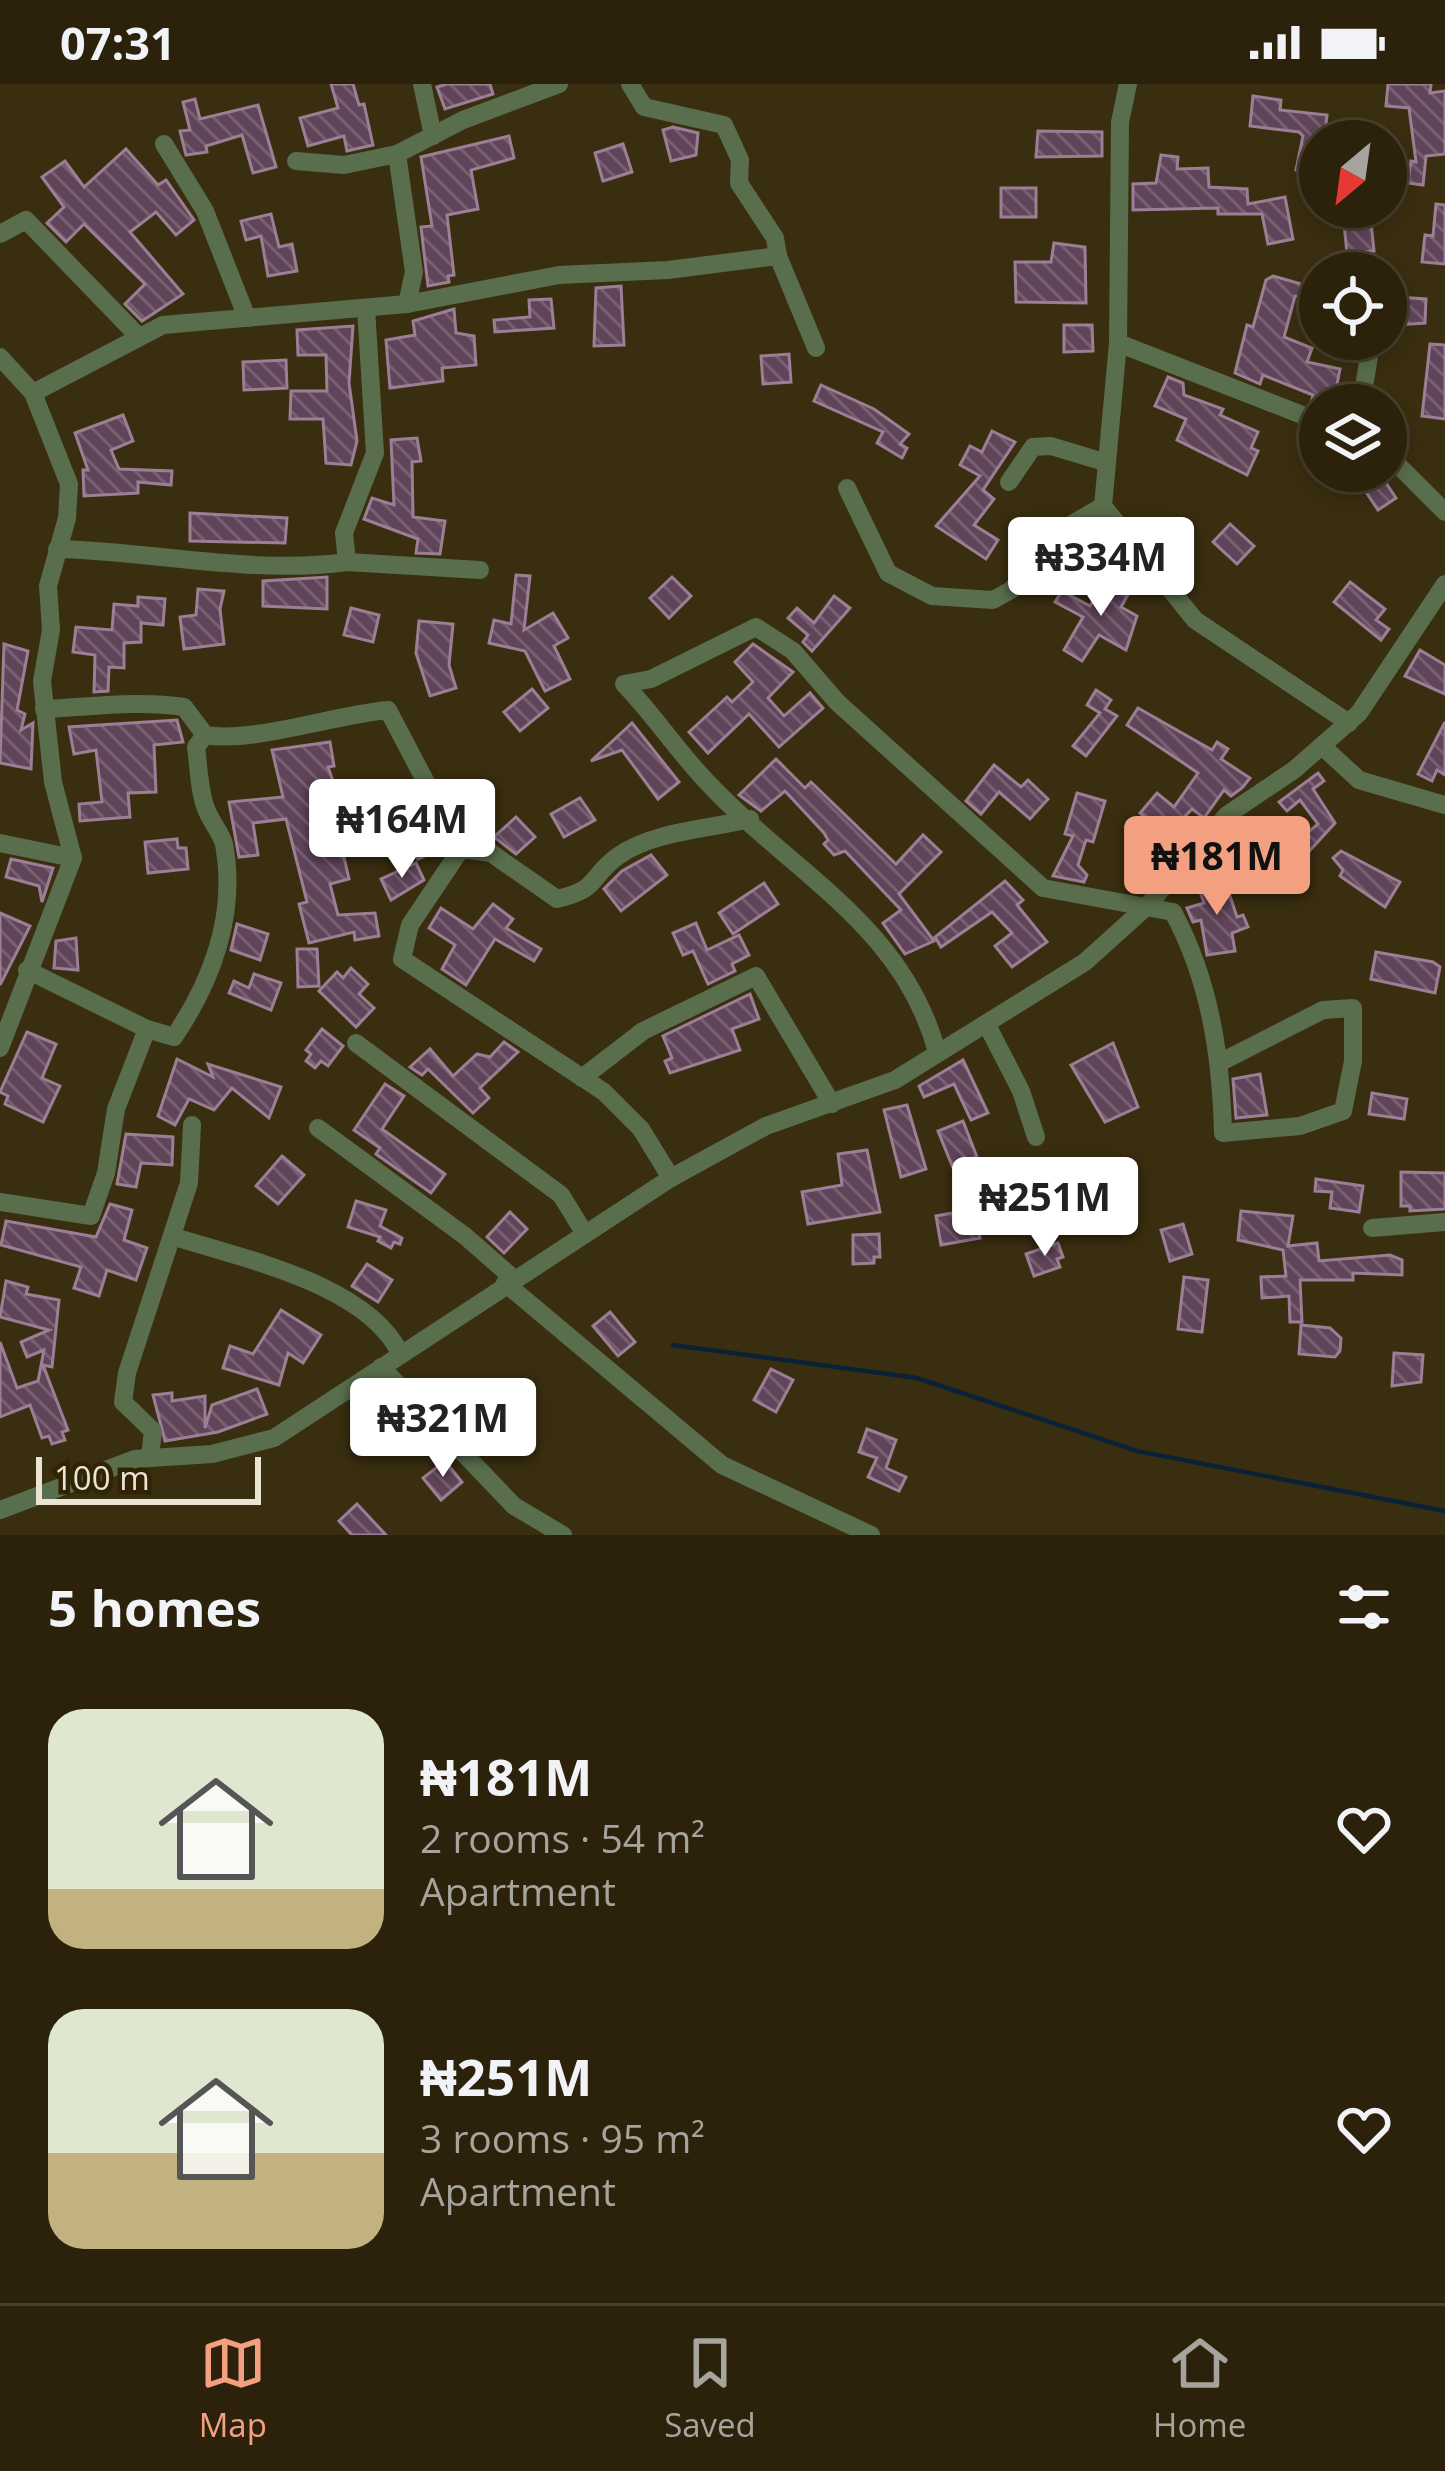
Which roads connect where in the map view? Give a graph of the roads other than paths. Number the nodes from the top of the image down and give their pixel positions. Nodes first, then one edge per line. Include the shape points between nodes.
1 (422, 84) edge
2 (559, 84) edge
3 (630, 84) edge
4 (1128, 84) edge
5 (433, 136) junction
6 (164, 144) dead end
7 (397, 154) junction
8 (296, 161) dead end
9 (0, 234) edge
10 (778, 256) junction
11 (406, 304) junction
12 (366, 308) junction
13 (247, 318) junction
14 (139, 337) junction
15 (1118, 343) junction
16 (816, 348) dead end
17 (0, 357) edge
18 (32, 393) junction
19 (1299, 414) edge
20 (1104, 462) junction
21 (1407, 474) edge
22 (1009, 482) dead end
23 (847, 488) dead end
24 (1103, 506) junction
25 (1445, 512) edge
26 (57, 549) junction
27 (346, 562) junction
28 (480, 570) dead end
29 (1445, 584) edge
30 (44, 709) junction
31 (1348, 723) junction
32 (205, 735) junction
33 (1322, 746) junction
34 (1445, 805) edge
35 (749, 819) junction
36 (0, 843) edge
37 (461, 849) junction
38 (73, 858) junction
39 (1146, 907) junction
40 (27, 970) junction
41 (986, 1025) junction
42 (146, 1029) junction
43 (356, 1043) dead end
44 (0, 1048) edge
45 (937, 1052) junction
46 (1221, 1062) junction
47 (582, 1078) junction
48 (832, 1104) junction
49 (192, 1124) dead end
50 (318, 1128) dead end
51 (1036, 1137) dead end
52 (671, 1178) junction
53 (0, 1202) edge
54 (1445, 1222) edge
55 (1372, 1228) dead end
56 (585, 1234) junction
57 (175, 1237) junction
58 (509, 1281) junction
59 (400, 1353) junction
60 (381, 1367) junction
61 (150, 1456) junction
62 (0, 1510) edge
63 (562, 1535) edge
64 (871, 1535) edge

1 - 5 street
2 - 5 street
3 - 10 street via 644,107 724,125 740,160 739,183 776,238
4 - 15 street via 1118,164
5 - 7 street
6 - 13 street via 205,211
7 - 8 street via 344,165
7 - 11 street via 413,272
9 - 14 street via 26,220
10 - 11 street via 559,275
10 - 16 street
11 - 12 street
12 - 13 street
12 - 27 street via 375,453 344,533
13 - 14 street via 163,325
14 - 18 street
15 - 19 street
15 - 20 street
17 - 18 street
18 - 26 street via 69,484
20 - 22 street via 1034,447
20 - 24 street
21 - 25 street
23 - 24 street via 888,573 932,596 993,601 1062,530
24 - 31 street via 1195,620
26 - 27 street via 215,563
26 - 30 street
27 - 28 street
29 - 31 street
30 - 32 street via 184,706
30 - 38 street
31 - 33 street
32 - 37 street via 230,739 388,710
32 - 42 street via 196,747 205,807 224,841 220,948 174,1037
33 - 34 street via 1359,780
33 - 39 street via 1227,815
35 - 37 street via 662,837 619,855 585,892 556,899 491,854
35 - 39 street via 624,684 651,679 757,627 794,651 854,718 1042,888
35 - 45 street via 882,944 925,1008
36 - 38 street
37 - 47 street via 410,926 402,959
38 - 40 street
39 - 41 street via 1085,962
39 - 46 street via 1172,912 1197,958
40 - 42 street
40 - 44 street
41 - 45 street
41 - 51 street
42 - 53 street via 116,1108 91,1216
43 - 56 street via 561,1195
45 - 48 street via 895,1080
46 - 46 street via 1223,1133 1300,1126 1343,1112 1353,1008 1323,1010
47 - 48 street via 643,1031 756,976
47 - 52 street via 641,1129
48 - 52 street via 766,1126
49 - 57 street
50 - 58 street via 465,1236
52 - 56 street
54 - 55 street
56 - 58 street
57 - 59 street via 284,1269 387,1327
57 - 61 street via 123,1402 153,1431
58 - 59 street
58 - 64 street via 722,1465
59 - 60 street
60 - 61 street via 274,1438 212,1454
60 - 63 street via 514,1506
61 - 62 street

